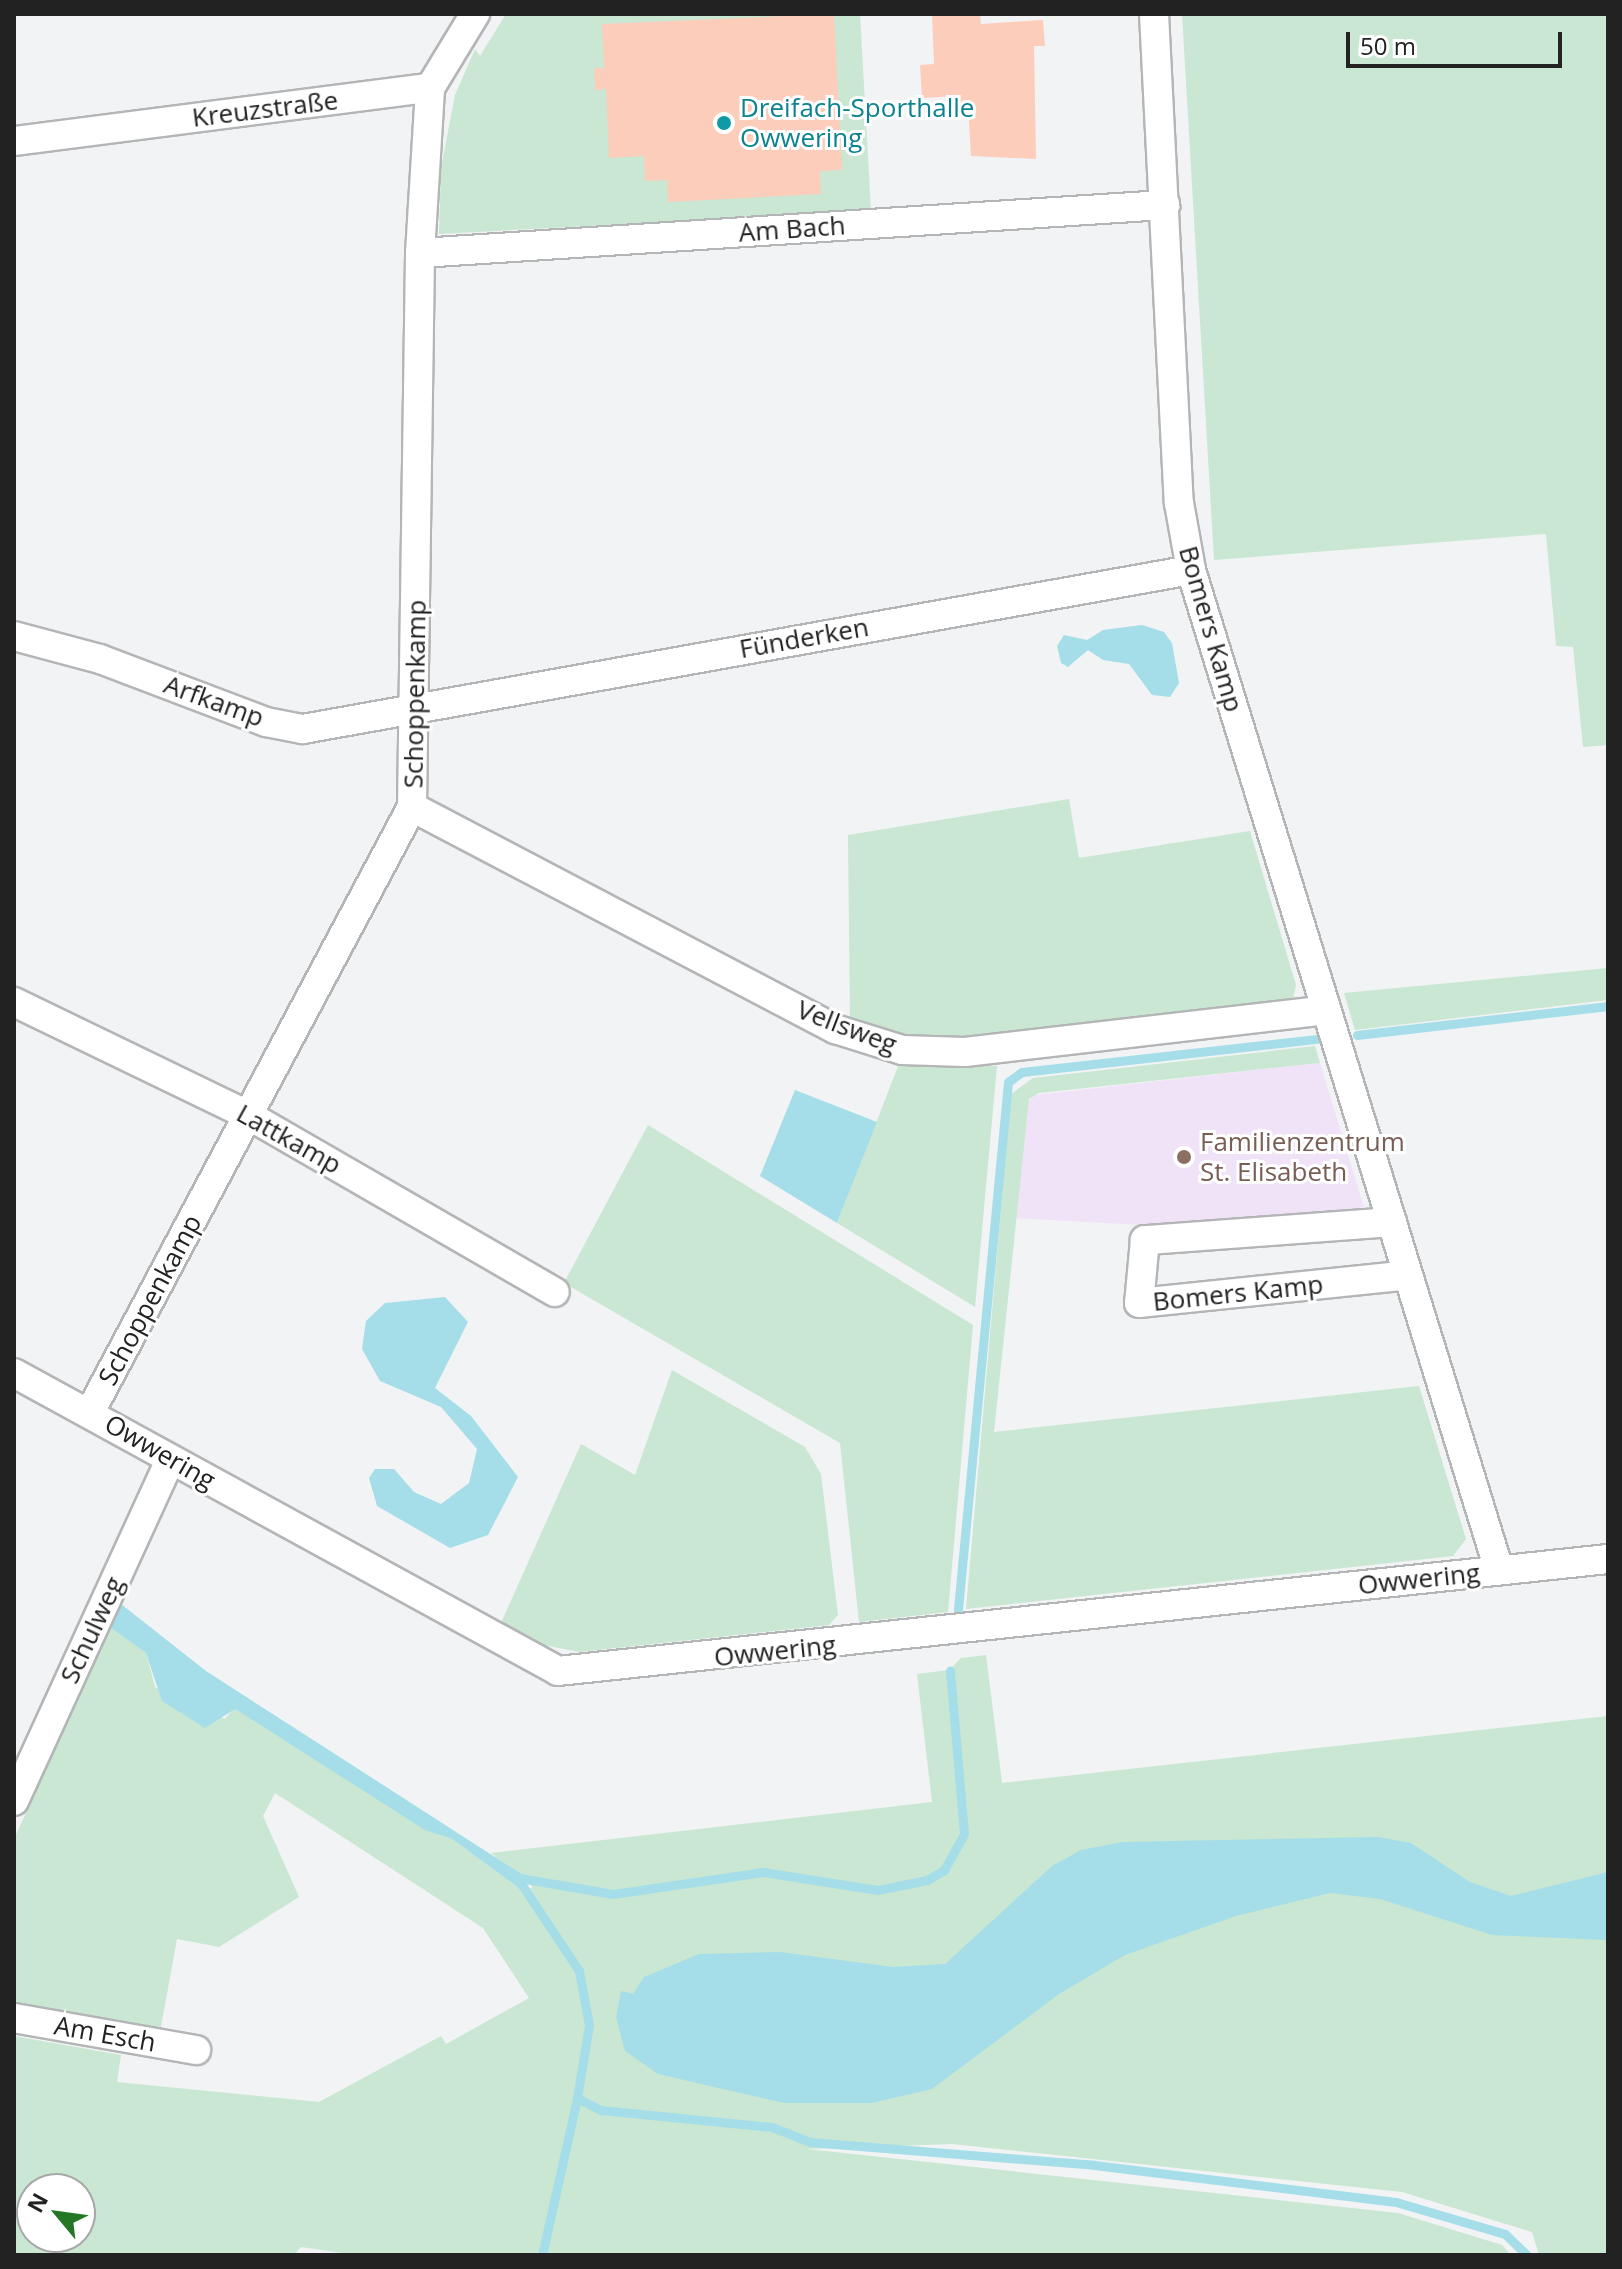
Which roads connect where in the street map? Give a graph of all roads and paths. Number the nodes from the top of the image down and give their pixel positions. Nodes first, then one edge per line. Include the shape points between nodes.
1 (475, 14) edge
2 (1154, 14) edge
3 (430, 88) junction
4 (14, 141) edge
5 (1165, 205) junction
6 (420, 253) junction
7 (1191, 570) junction
8 (14, 636) edge
9 (417, 707) junction
10 (412, 807) junction
11 (14, 1002) edge
12 (1327, 1010) junction
13 (248, 1115) junction
14 (1392, 1222) junction
15 (1408, 1275) junction
16 (555, 1292) dead end
17 (14, 1373) edge
18 (90, 1412) junction
19 (170, 1460) junction
20 (1608, 1559) edge
21 (1499, 1570) junction
22 (23, 1754) edge
23 (14, 1801) edge
24 (14, 2018) edge
25 (196, 2050) dead end

1 - 3 street
2 - 5 street, Bomers Kamp
3 - 4 street, Kreuzstraße
3 - 6 street, Schoppenkamp
5 - 6 street, Am Bach
5 - 7 street, Bomers Kamp via 1179,503
6 - 9 street, Schoppenkamp
7 - 9 street, Fünderken
7 - 12 street, Bomers Kamp
8 - 9 street, Arfkamp via 100,659 278,725 303,729
9 - 10 street, Schoppenkamp
10 - 12 street, Vellsweg via 835,1029 902,1050 965,1052
10 - 13 street, Schoppenkamp
11 - 13 street, Lattkamp
12 - 14 street, Bomers Kamp
13 - 16 street, Lattkamp
13 - 18 street, Schoppenkamp
14 - 15 street, Bomers Kamp
14 - 15 street, Bomers Kamp via 1145,1240 1139,1303
15 - 21 street, Bomers Kamp
17 - 18 street, Owwering
18 - 19 street, Owwering
19 - 21 street, Owwering via 558,1671
19 - 22 street, Schulweg
20 - 21 street, Owwering
22 - 23 street, Schulweg
24 - 25 street, Am Esch

